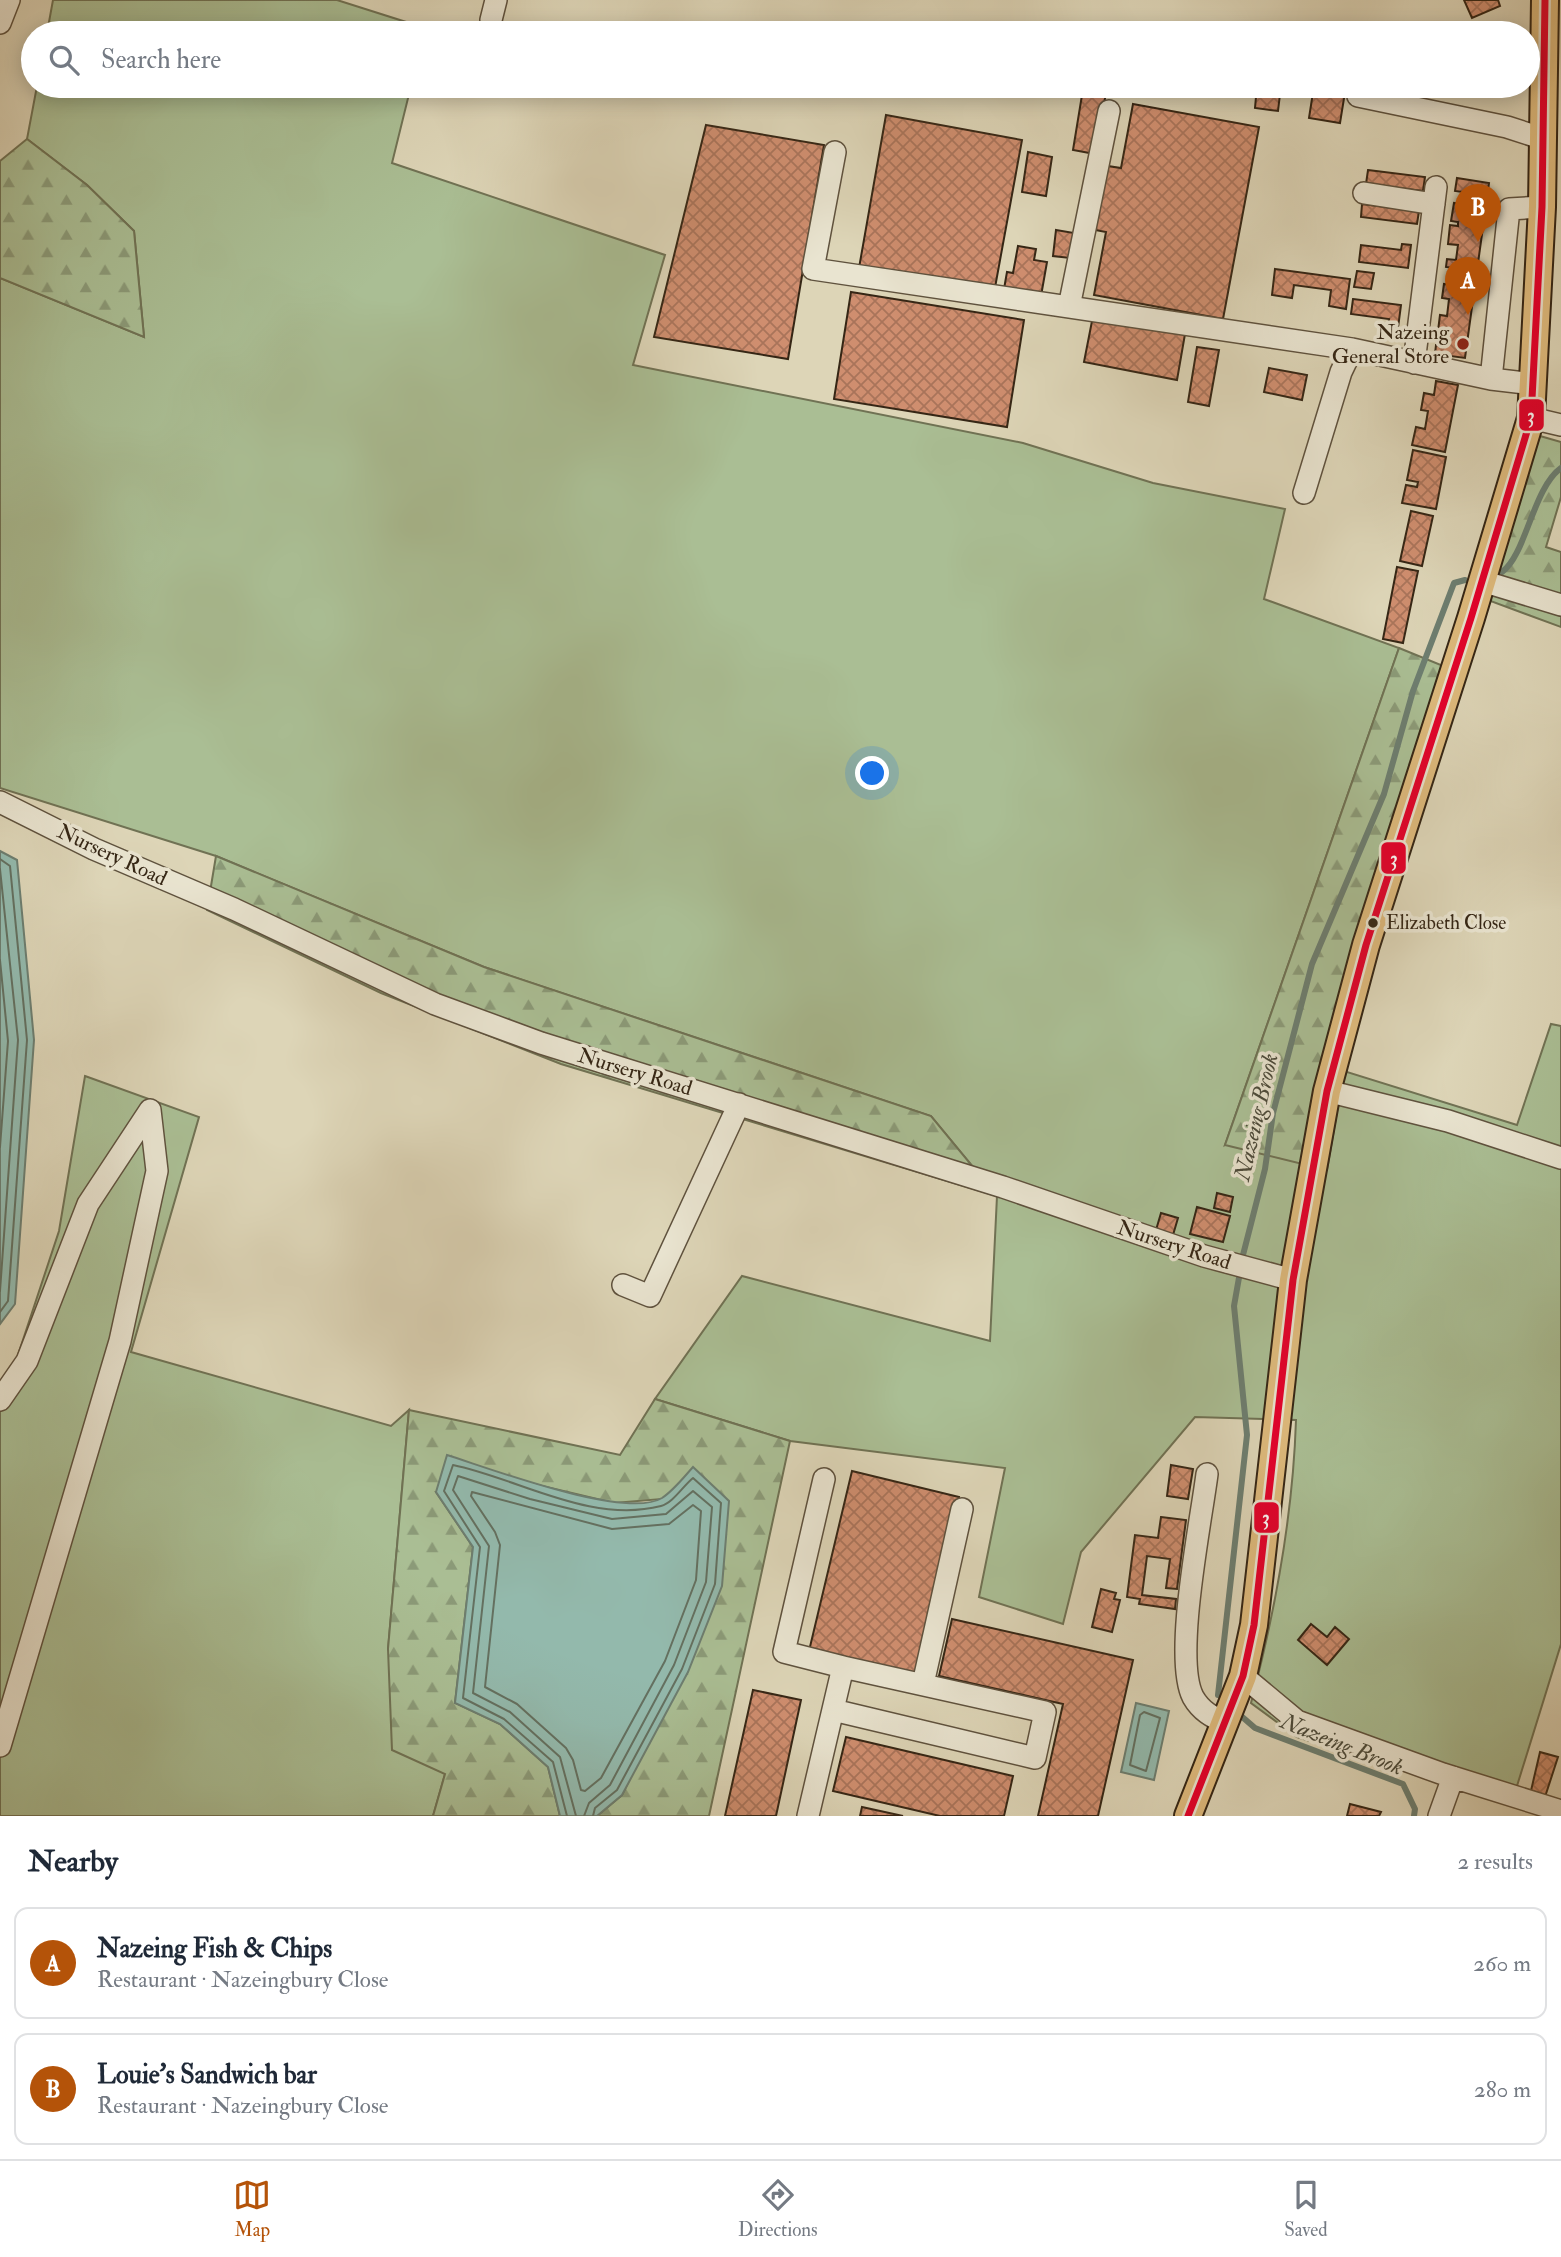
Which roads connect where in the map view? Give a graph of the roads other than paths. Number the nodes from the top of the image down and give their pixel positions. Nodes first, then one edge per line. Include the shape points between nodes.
1 (9, 0) edge
2 (1545, 0) edge
3 (0, 23) edge
4 (1368, 98) edge
5 (1109, 111) dead end
6 (1544, 139) junction
7 (835, 152) dead end
8 (1364, 193) dead end
9 (1542, 207) junction
10 (1069, 307) junction
11 (1352, 349) junction
12 (1414, 363) junction
13 (1491, 379) junction
14 (1533, 384) junction
15 (1531, 418) junction
16 (1561, 425) edge
17 (1304, 493) dead end
18 (1482, 581) junction
19 (1561, 605) edge
20 (0, 802) edge
21 (1327, 1091) junction
22 (739, 1104) junction
23 (1561, 1158) edge
24 (1293, 1280) junction
25 (623, 1285) dead end
26 (0, 1399) edge
27 (1207, 1474) dead end
28 (824, 1479) dead end
29 (962, 1509) dead end
30 (844, 1667) junction
31 (1243, 1676) junction
32 (922, 1684) junction
33 (833, 1710) junction
34 (1226, 1723) junction
35 (0, 1745) edge
36 (1453, 1777) junction
37 (1561, 1811) edge
38 (807, 1816) edge
39 (1188, 1816) edge
40 (1439, 1816) edge

1 - 3 street
2 - 6 main road
4 - 6 street
5 - 10 street
6 - 9 main road
7 - 10 street via 813,269
8 - 12 street via 1435,195
9 - 13 street via 1509,209
9 - 14 main road
10 - 11 street
11 - 12 street
11 - 17 street
12 - 13 street
13 - 14 street
14 - 15 main road
15 - 16 street
15 - 18 main road
18 - 19 street
18 - 21 main road via 1374,920
20 - 22 street, Nursery Road via 435,1003 541,1044
21 - 23 street via 1448,1121
21 - 24 main road
22 - 24 street, Nursery Road via 1003,1186 1228,1264
22 - 25 street via 650,1296
24 - 31 main road via 1263,1558
26 - 35 street via 27,1361 88,1204 150,1110 158,1171 120,1341
27 - 34 street via 1186,1637 1188,1681 1199,1706
28 - 30 street via 785,1652
29 - 32 street
30 - 32 street
30 - 33 street
31 - 34 main road
31 - 36 street via 1297,1721
32 - 33 street via 1045,1712 1035,1758
33 - 38 street
34 - 39 main road
36 - 37 street
36 - 40 street

